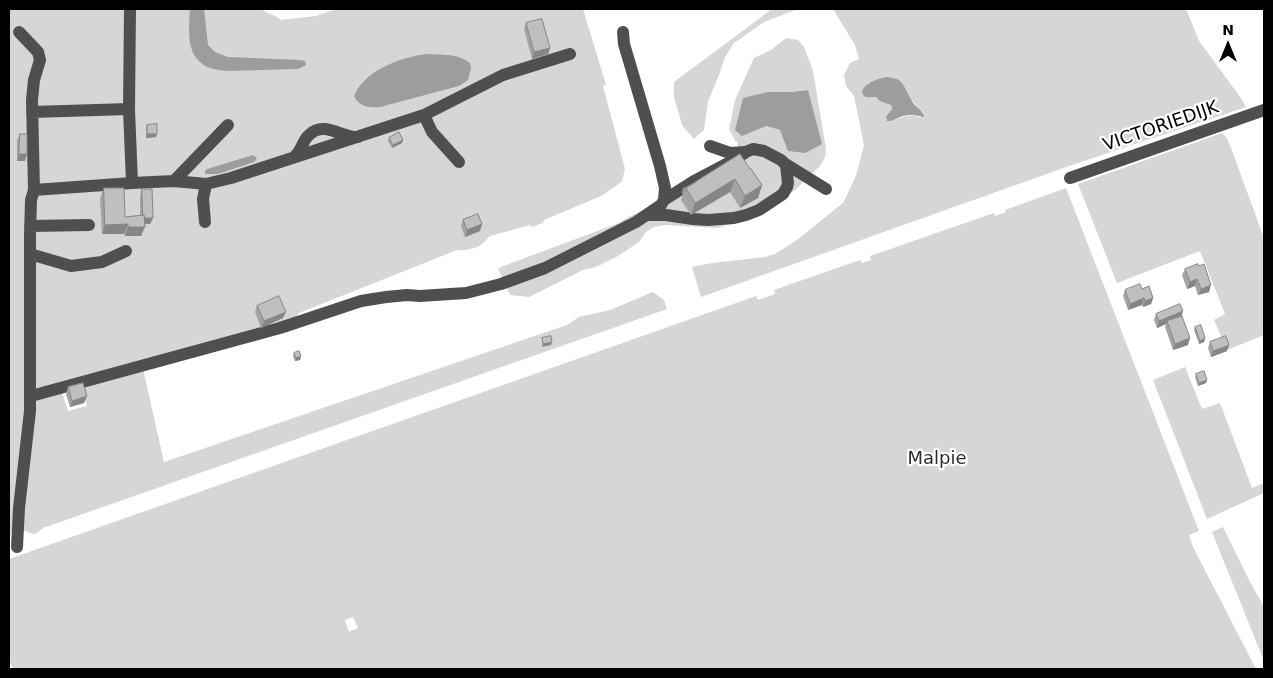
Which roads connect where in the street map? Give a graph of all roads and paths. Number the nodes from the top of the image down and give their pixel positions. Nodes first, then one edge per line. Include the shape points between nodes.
1 (130, 9) edge
2 (19, 32) dead end
3 (622, 32) dead end
4 (570, 54) dead end
5 (129, 109) junction
6 (1264, 110) edge
7 (32, 112) junction
8 (424, 115) junction
9 (228, 125) dead end
10 (432, 132) junction
11 (358, 137) junction
12 (710, 146) dead end
13 (432, 148) dead end
14 (745, 152) junction
15 (293, 158) junction
16 (459, 162) dead end
17 (784, 163) junction
18 (1070, 178) dead end
19 (174, 181) junction
20 (132, 183) junction
21 (206, 184) junction
22 (826, 189) dead end
23 (34, 190) junction
24 (664, 200) junction
25 (646, 215) junction
26 (205, 222) dead end
27 (89, 225) dead end
28 (30, 226) junction
29 (126, 251) dead end
30 (30, 254) junction
31 (31, 396) junction
32 (17, 547) dead end

1 - 5 street
2 - 7 street via 40,55
3 - 24 street via 663,178
4 - 8 street via 503,75
5 - 7 street
5 - 20 street
6 - 18 street, VICTORIEDIJK
7 - 23 street
8 - 10 street
8 - 11 street
9 - 19 street
10 - 13 street
10 - 16 street
11 - 15 street
11 - 15 street via 329,129 318,130 308,136
12 - 14 street via 730,153
14 - 17 street via 764,151
14 - 24 street
15 - 21 street
17 - 22 street
17 - 25 street via 787,187 759,210 734,218 708,220
19 - 20 street
19 - 21 street
20 - 23 street
21 - 26 street via 203,198
23 - 28 street
24 - 25 street
25 - 31 street via 545,268 502,284 466,293 393,296 361,302 280,328
27 - 28 street
28 - 30 street
29 - 30 street via 102,262 71,266
30 - 31 street
31 - 32 street

